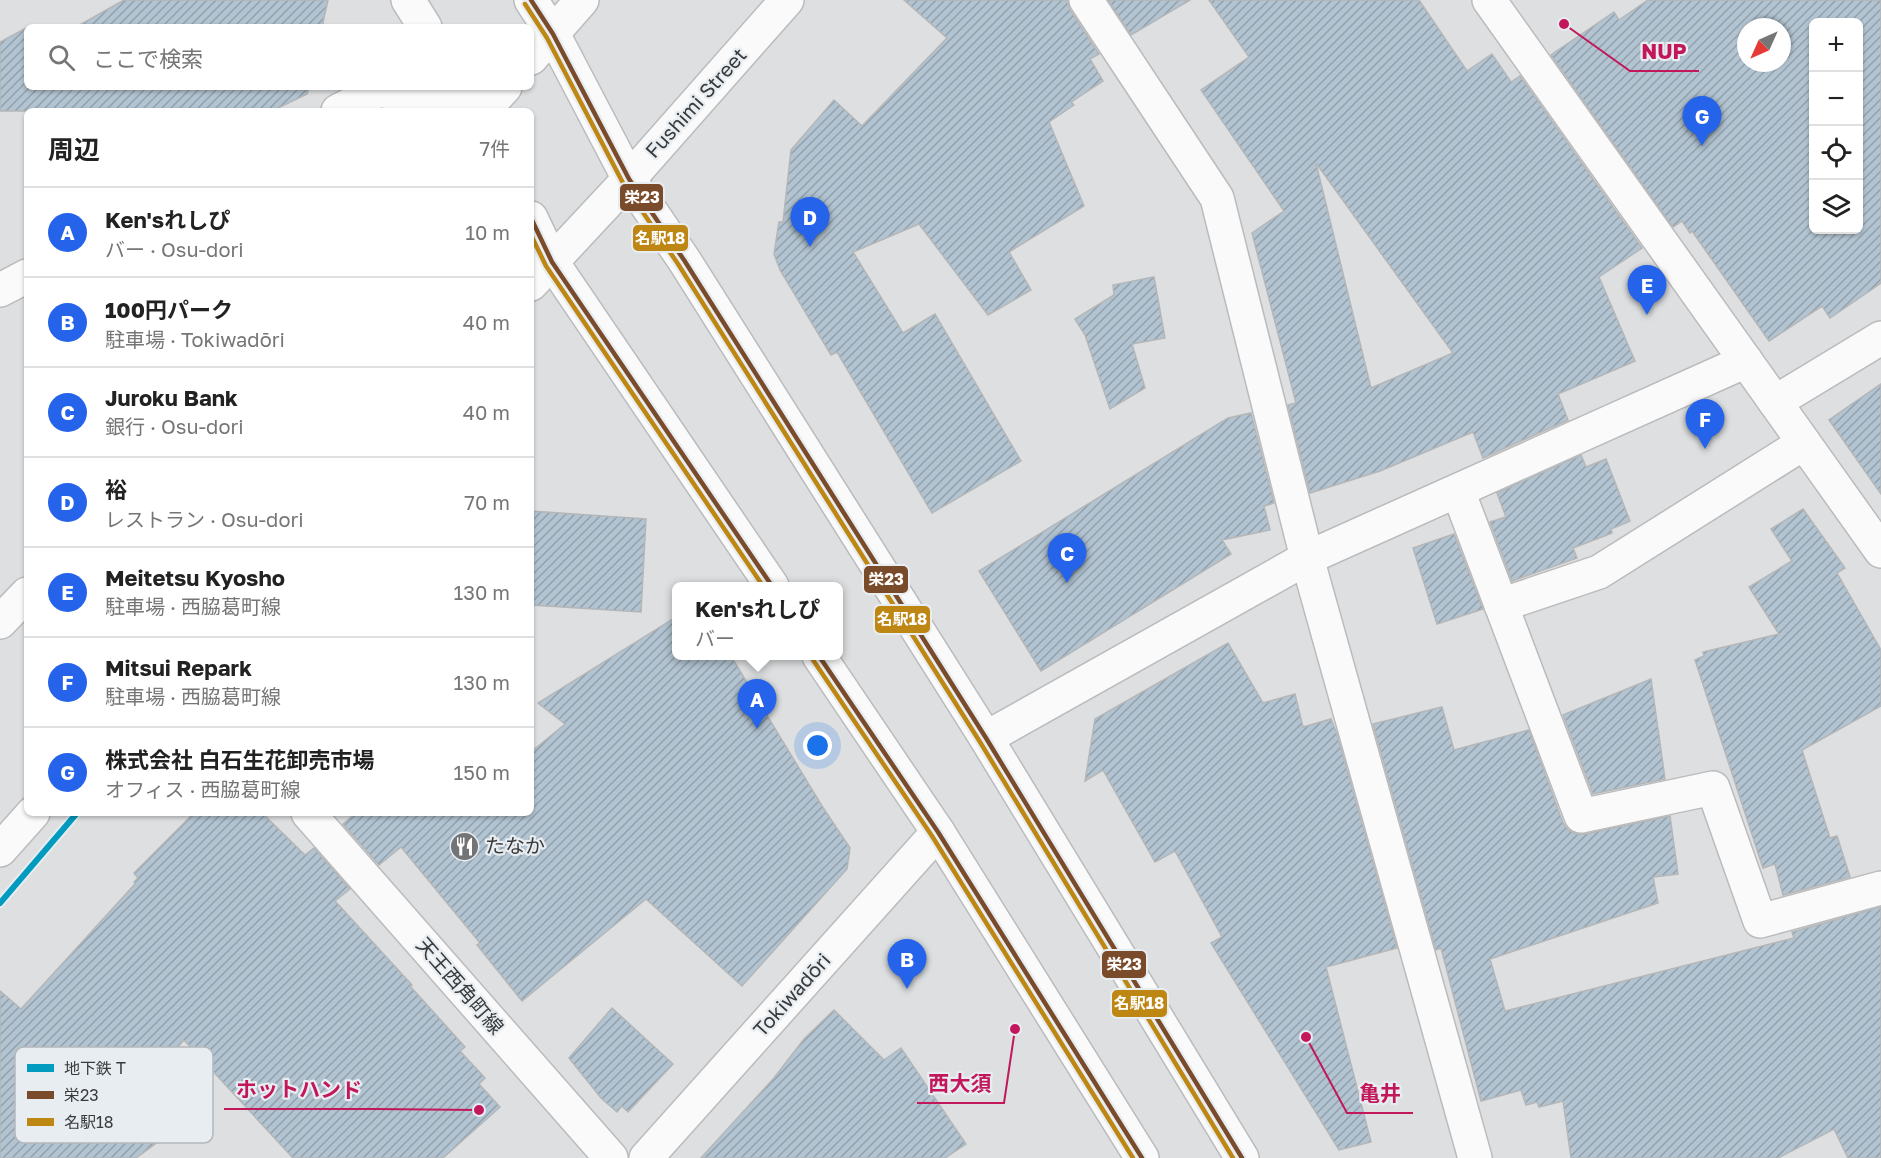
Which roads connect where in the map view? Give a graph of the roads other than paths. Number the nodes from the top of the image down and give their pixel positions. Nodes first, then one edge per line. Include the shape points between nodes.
1 (408, 0) edge
2 (531, 0) edge
3 (582, 0) edge
4 (787, 0) edge
5 (1086, 0) edge
6 (1489, 0) edge
7 (423, 24) edge
8 (553, 34) junction
9 (534, 55) edge
10 (379, 90) edge
11 (379, 90) edge
12 (466, 90) edge
13 (502, 90) edge
14 (344, 108) edge
15 (458, 108) edge
16 (479, 108) edge
17 (484, 108) edge
18 (629, 178) junction
19 (534, 233) edge
20 (542, 273) edge
21 (24, 278) edge
22 (0, 290) edge
23 (1881, 338) edge
24 (1746, 361) junction
25 (1775, 402) junction
26 (1804, 442) junction
27 (1458, 490) junction
28 (1881, 551) edge
29 (1307, 558) junction
30 (769, 582) edge
31 (24, 597) edge
32 (1501, 605) junction
33 (0, 622) edge
34 (822, 660) edge
35 (986, 738) junction
36 (30, 816) edge
37 (311, 816) edge
38 (938, 832) junction
39 (0, 850) edge
40 (1881, 888) edge
41 (611, 1158) edge
42 (646, 1158) edge
43 (1142, 1158) edge
44 (1242, 1158) edge
45 (1475, 1158) edge

1 - 7 main road
2 - 8 main road
3 - 8 main road
4 - 18 main road, Fushimi Street
5 - 29 main road via 1217,198
6 - 24 main road
8 - 9 main road
8 - 18 main road
10 - 15 main road
11 - 14 main road
12 - 16 main road
13 - 17 main road
18 - 20 main road, Fushimi Street
18 - 35 main road
19 - 20 main road
20 - 30 main road
21 - 22 main road
23 - 25 main road
24 - 25 main road
24 - 27 main road
25 - 26 main road
26 - 28 main road
26 - 32 main road via 1599,572
27 - 29 main road
27 - 32 main road
29 - 35 main road
29 - 45 main road
31 - 33 main road
32 - 40 main road via 1581,816 1713,788 1760,921
34 - 38 main road
35 - 44 main road
36 - 39 main road
37 - 41 main road, 天王西角町線
38 - 42 main road, Tokiwadōri
38 - 43 main road

